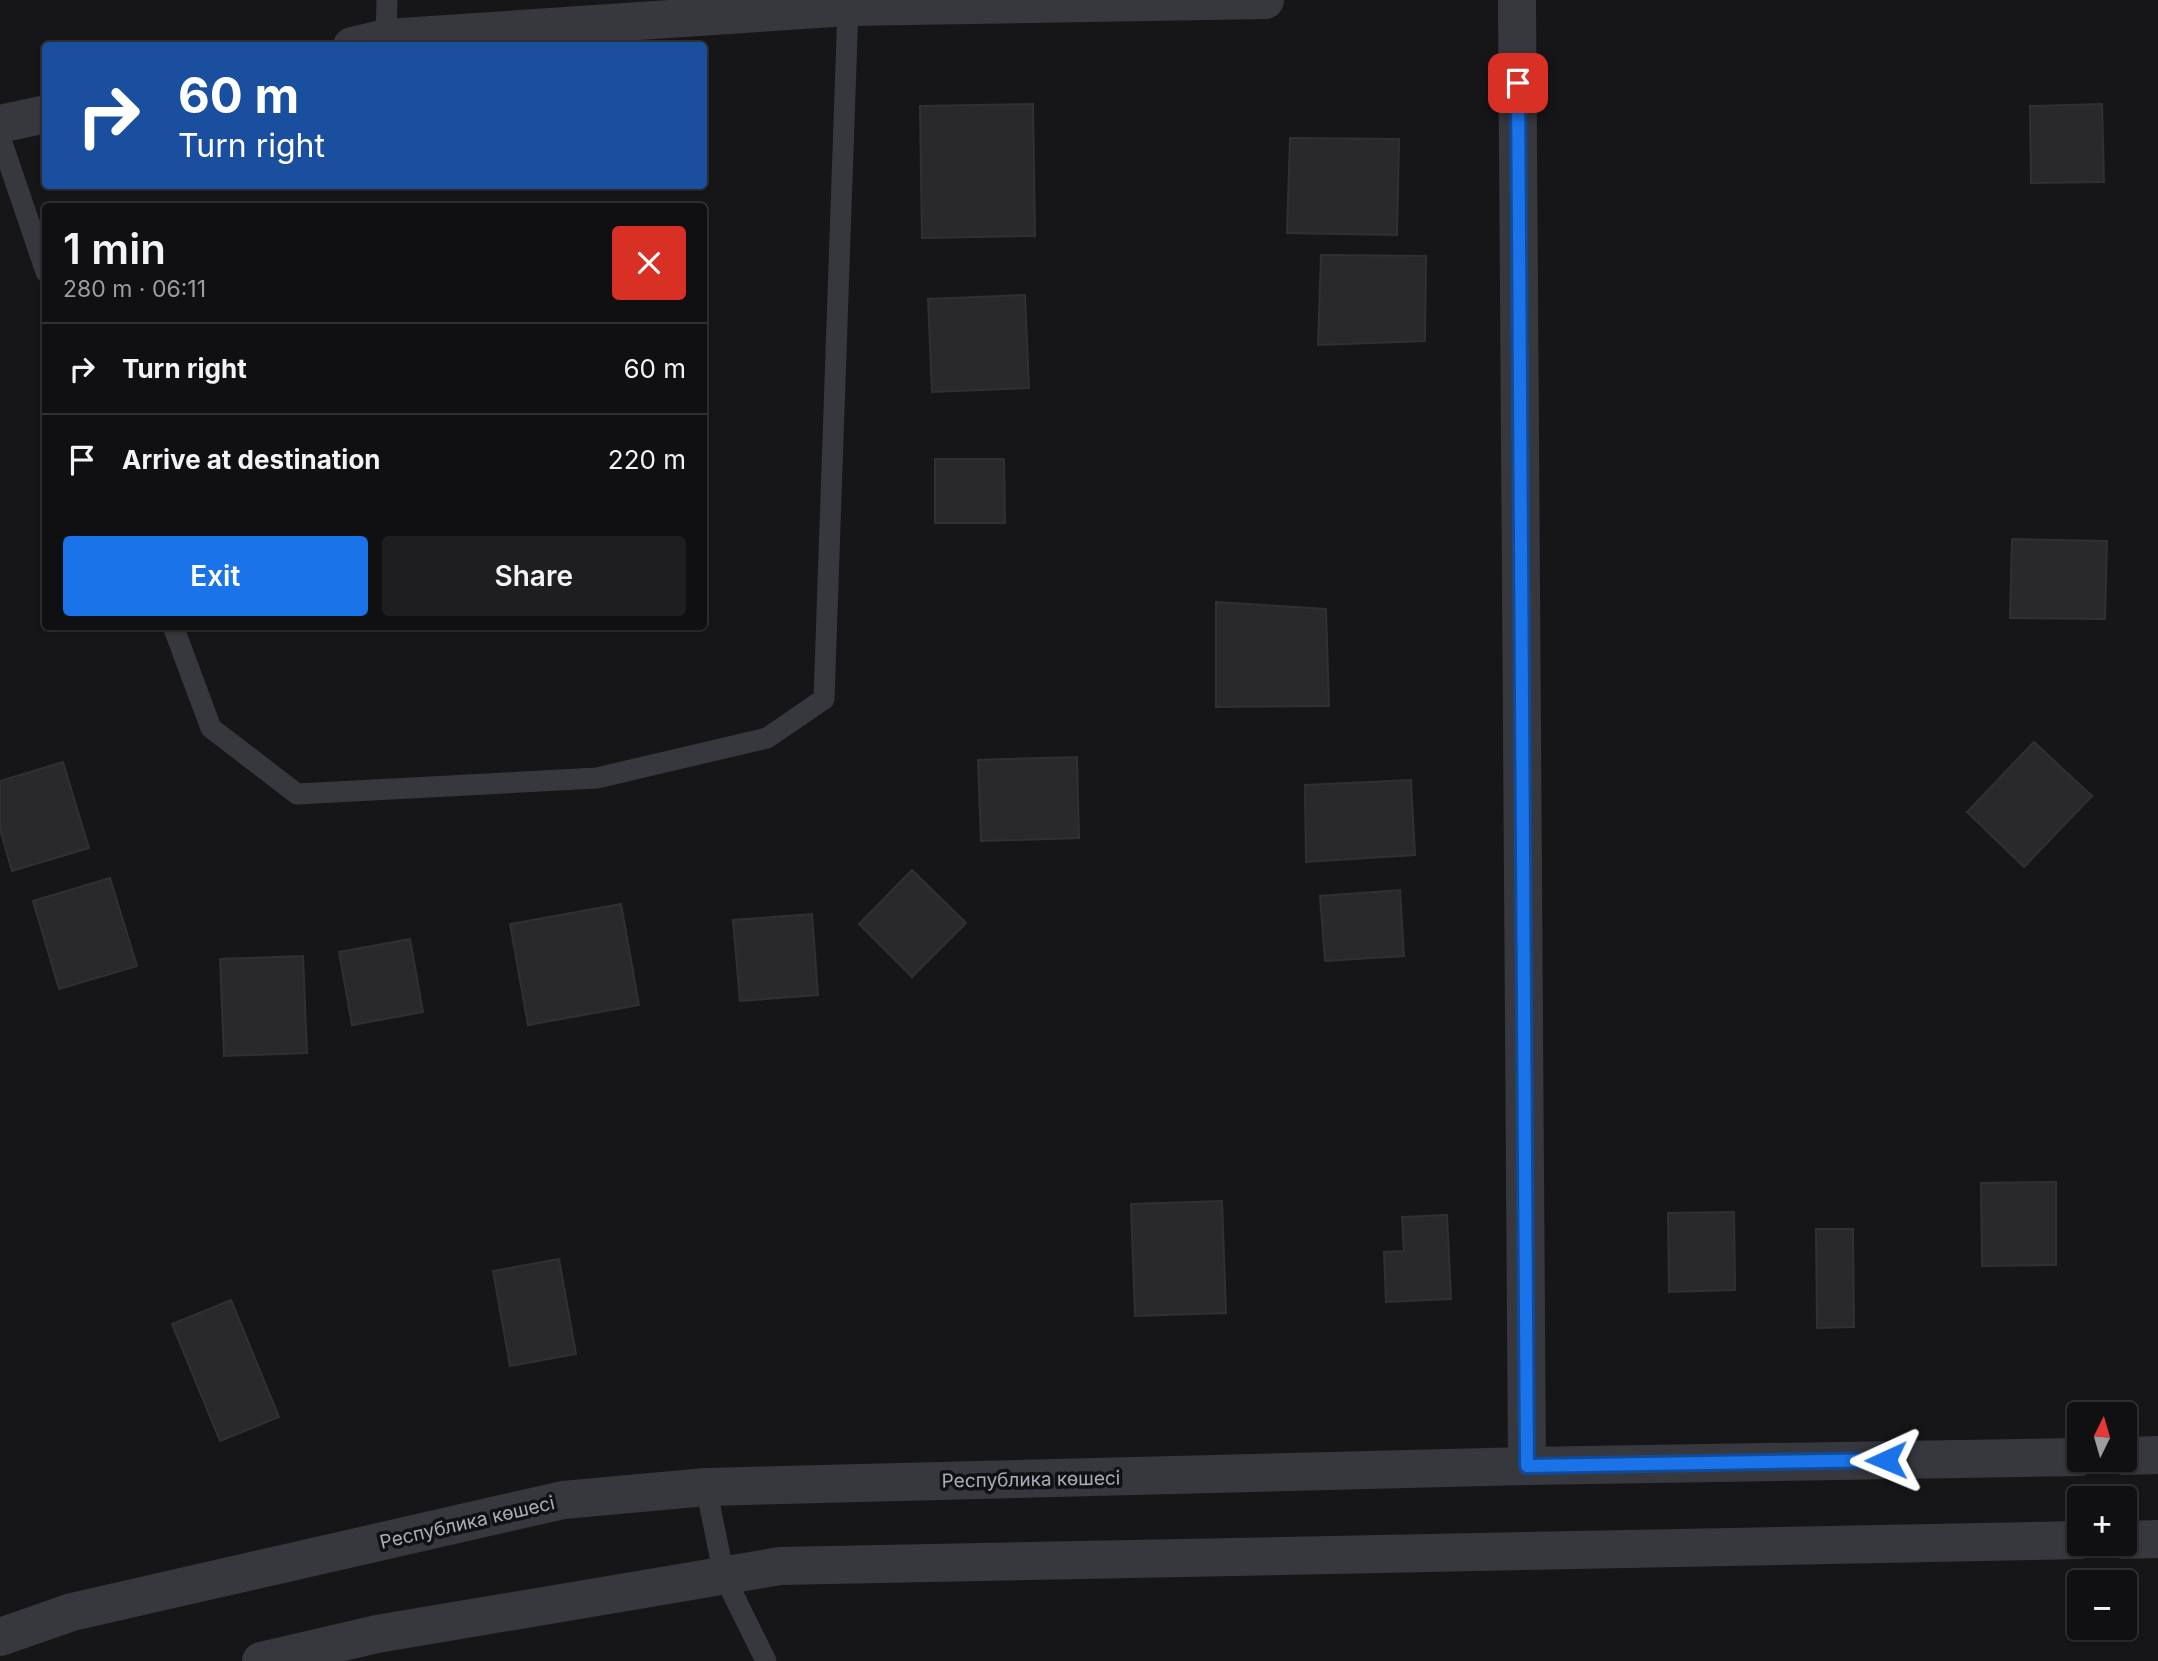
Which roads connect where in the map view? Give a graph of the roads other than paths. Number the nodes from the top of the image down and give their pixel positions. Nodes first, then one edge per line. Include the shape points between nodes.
1 (387, 0) edge
2 (1265, 0) edge
3 (1517, 0) edge
4 (848, 7) junction
5 (369, 42) edge
6 (42, 115) edge
7 (0, 124) edge
8 (0, 137) edge
9 (42, 260) edge
10 (174, 630) edge
11 (2158, 1455) edge
12 (2137, 1456) edge
13 (2067, 1457) edge
14 (1527, 1466) junction
15 (706, 1487) junction
16 (2137, 1539) edge
17 (2158, 1539) edge
18 (2067, 1540) edge
19 (724, 1576) junction
20 (0, 1637) edge
21 (261, 1661) edge
22 (766, 1661) edge

1 - 5 lane
2 - 4 street
3 - 14 street
4 - 5 street
4 - 10 lane via 824,699 767,738 597,778 297,794 211,729
6 - 7 street
8 - 9 lane
11 - 12 street
13 - 14 street, Республика көшесі
14 - 15 street, Республика көшесі
15 - 19 lane
15 - 20 street, Республика көшесі via 563,1500 72,1612
16 - 17 street
18 - 19 street via 780,1566
19 - 21 street via 377,1634
19 - 22 lane

